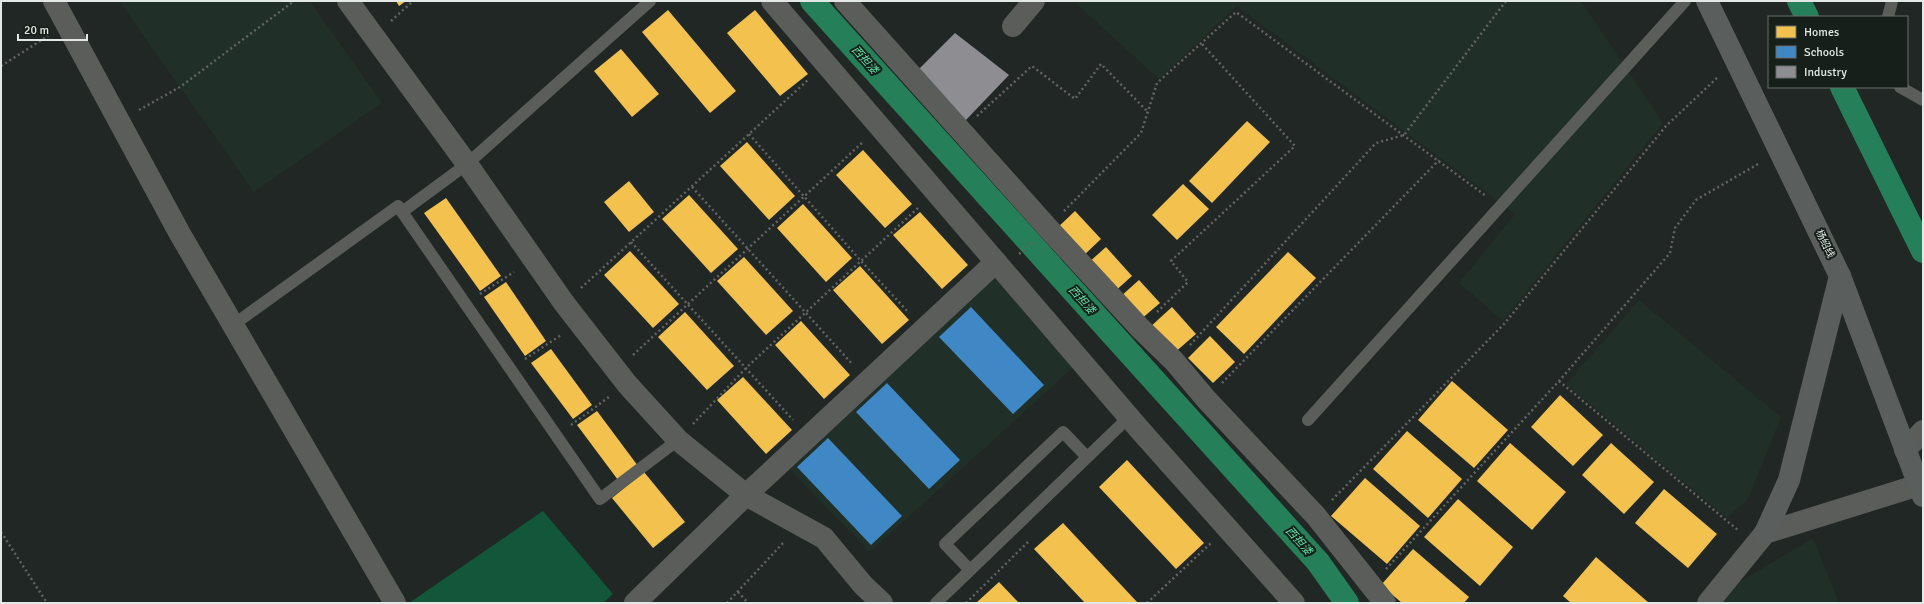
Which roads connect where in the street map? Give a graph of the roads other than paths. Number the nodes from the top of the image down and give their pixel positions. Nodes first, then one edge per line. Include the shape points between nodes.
1 (348, 1) edge
2 (650, 1) edge
3 (772, 1) edge
4 (845, 1) edge
5 (1034, 1) edge
6 (1685, 1) edge
7 (1707, 1) edge
8 (1892, 1) edge
9 (63, 9) edge
10 (1888, 16) edge
11 (1013, 26) dead end
12 (1902, 88) edge
13 (1923, 100) edge
14 (467, 164) junction
15 (402, 212) junction
16 (1000, 266) junction
17 (1840, 276) junction
18 (233, 325) junction
19 (1129, 417) junction
20 (1308, 420) dead end
21 (1923, 430) edge
22 (678, 440) junction
23 (1905, 450) junction
24 (1087, 457) junction
25 (1921, 491) edge
26 (746, 495) junction
27 (1760, 539) junction
28 (970, 570) junction
29 (639, 602) edge
30 (395, 603) edge
31 (882, 603) edge
32 (936, 603) edge
33 (1294, 603) edge
34 (1385, 603) edge
35 (1708, 603) edge

1 - 14 street
2 - 14 lane
3 - 16 street
4 - 34 street via 1047,227 1316,516
5 - 11 street
6 - 20 lane
7 - 17 main road, 杨绍线
8 - 10 lane
9 - 18 street via 119,121
12 - 13 lane
14 - 15 lane
14 - 22 street via 564,303 621,377
15 - 18 lane via 398,206
15 - 22 lane via 600,499
16 - 19 street
16 - 26 street via 924,330
17 - 23 main road, 杨绍线
17 - 27 main road via 1789,480
18 - 30 street
19 - 24 lane
19 - 33 street
21 - 23 street
22 - 26 street
23 - 25 main road, 杨绍线
24 - 28 lane
24 - 28 lane via 1063,432 950,538 945,544
25 - 27 street
26 - 29 street
26 - 31 street via 824,538
27 - 35 street
28 - 32 lane

